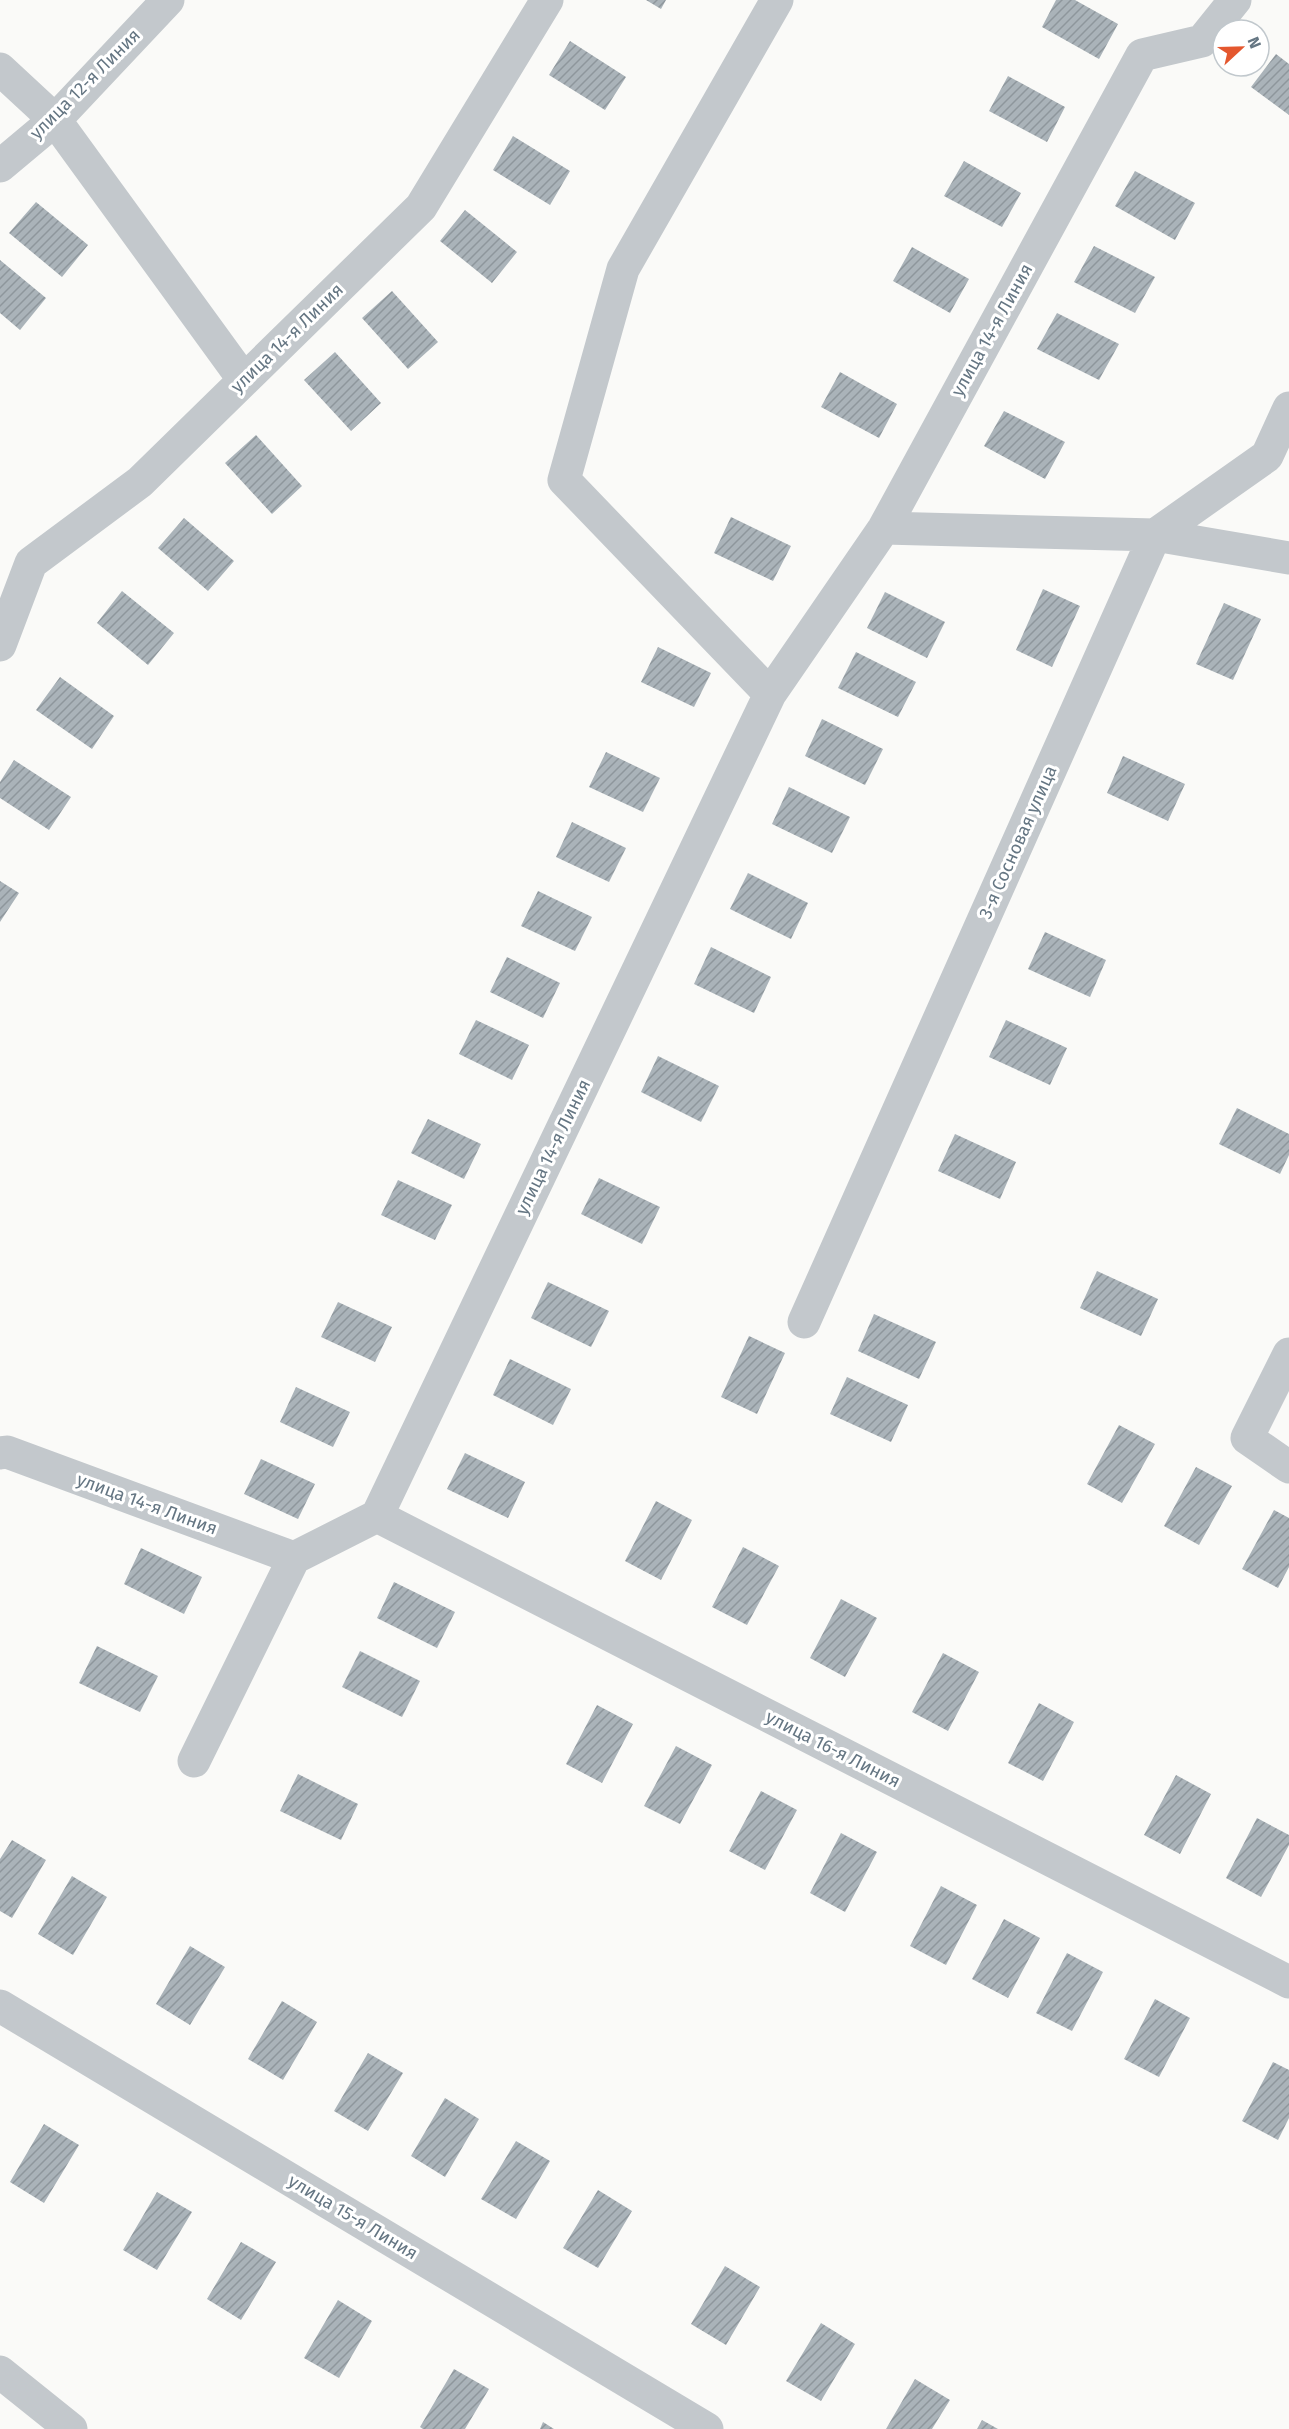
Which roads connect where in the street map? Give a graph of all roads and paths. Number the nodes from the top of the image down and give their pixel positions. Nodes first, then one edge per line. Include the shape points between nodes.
1 (168, 0) edge
2 (548, 0) edge
3 (777, 0) edge
4 (1235, 0) edge
5 (0, 69) edge
6 (55, 120) junction
7 (0, 166) edge
8 (244, 380) junction
9 (1289, 408) edge
10 (884, 528) junction
11 (1155, 535) junction
12 (1289, 558) edge
13 (0, 645) edge
14 (770, 694) junction
15 (804, 1322) dead end
16 (1289, 1354) edge
17 (0, 1453) edge
18 (1289, 1467) edge
19 (377, 1516) junction
20 (294, 1558) junction
21 (194, 1761) dead end
22 (1289, 1982) edge
23 (0, 2006) edge
24 (0, 2372) edge
25 (70, 2429) edge
26 (707, 2429) edge

1 - 6 street, улица 12-я Линия
2 - 8 street, улица 14-я Линия via 421,207
3 - 14 street via 623,269 564,480
4 - 10 street, улица 14-я Линия via 1202,42 1142,55
5 - 6 street
6 - 7 street, улица 12-я Линия
6 - 8 street
8 - 13 street, улица 14-я Линия via 140,482 31,563
9 - 11 street via 1268,456
10 - 11 street
10 - 14 street, улица 14-я Линия
11 - 12 street
11 - 15 street, 3-я Сосновая улица
14 - 19 street, улица 14-я Линия
16 - 18 street via 1247,1438
17 - 20 street, улица 14-я Линия via 7,1452
19 - 20 street
19 - 22 street, улица 16-я Линия
20 - 21 street
23 - 26 street, улица 15-я Линия
24 - 25 street

